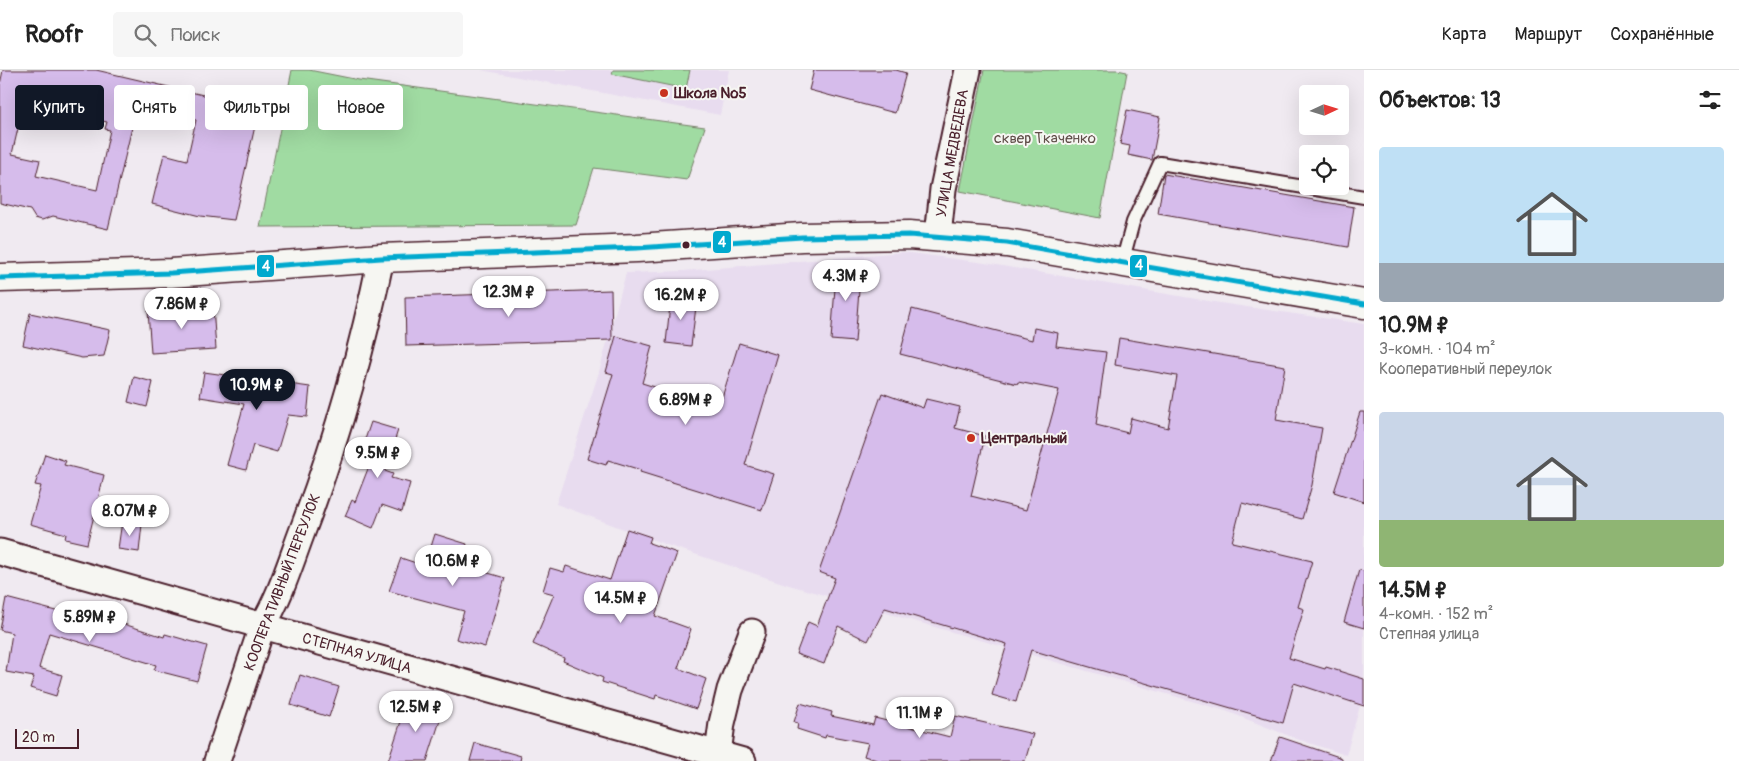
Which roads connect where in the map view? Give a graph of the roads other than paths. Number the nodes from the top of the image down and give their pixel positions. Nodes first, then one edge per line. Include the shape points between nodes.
1 (968, 70) edge
2 (1364, 197) edge
3 (938, 236) junction
4 (381, 258) junction
5 (1122, 262) junction
6 (0, 278) edge
7 (1364, 304) edge
8 (0, 552) edge
9 (262, 627) junction
10 (752, 632) dead end
11 (718, 758) edge
12 (218, 761) edge
13 (743, 761) edge

1 - 3 street, УЛИЦА МЕДВЕДЕВА via 943,189
2 - 5 lane via 1160,163 1133,222
3 - 4 street via 802,237 637,248
3 - 5 street via 1006,243
4 - 6 street via 171,273
4 - 9 street, КООПЕРАТИВНЫЙ ПЕРЕУЛОК via 346,405 273,609
5 - 7 street
8 - 9 street, СТЕПНАЯ УЛИЦА
9 - 11 street, СТЕПНАЯ УЛИЦА
9 - 12 street, КООПЕРАТИВНЫЙ ПЕРЕУЛОК
10 - 11 street via 730,690
11 - 13 street, СТЕПНАЯ УЛИЦА

